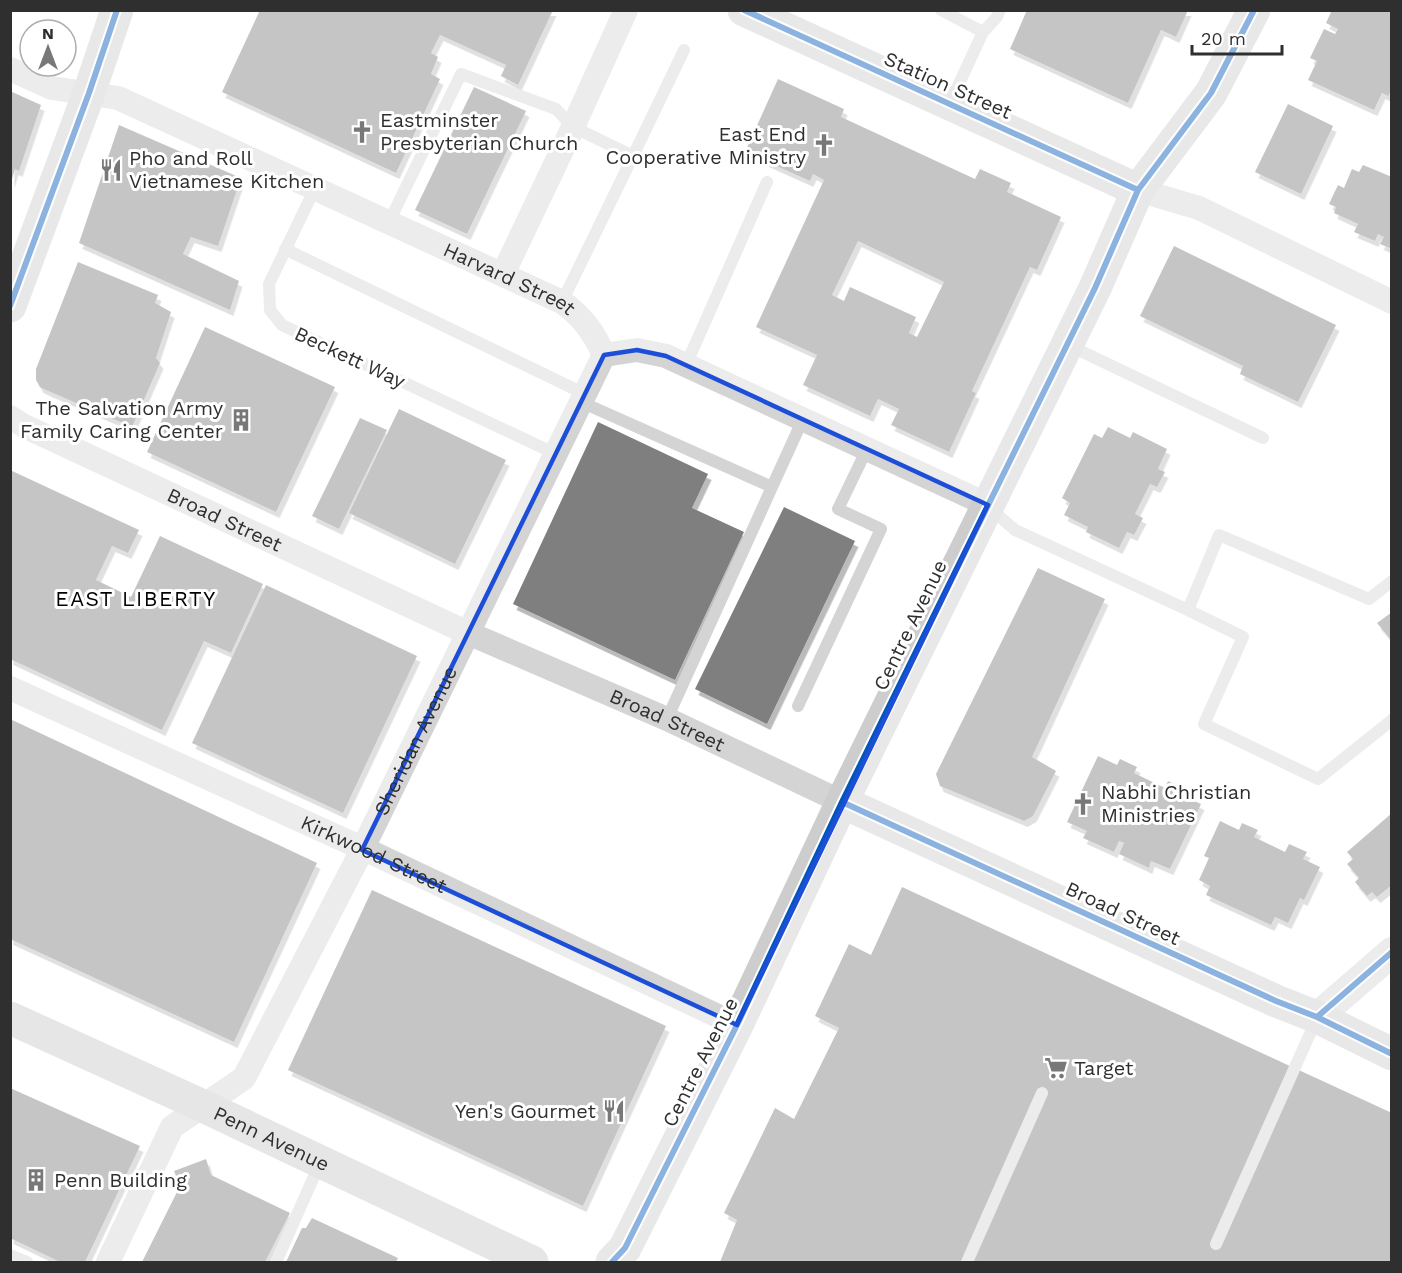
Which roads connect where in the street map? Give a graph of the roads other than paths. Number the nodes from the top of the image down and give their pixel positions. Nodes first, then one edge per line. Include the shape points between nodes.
1 (117, 10) edge
2 (626, 10) edge
3 (1000, 10) edge
4 (1254, 10) edge
5 (753, 12) edge
6 (948, 12) edge
7 (983, 32) junction
8 (684, 50) dead end
9 (10, 69) edge
10 (89, 93) junction
11 (949, 104) junction
12 (573, 127) junction
13 (633, 156) junction
14 (767, 182) dead end
15 (315, 188) junction
16 (1138, 190) junction
17 (389, 222) junction
18 (285, 249) junction
19 (502, 274) junction
20 (562, 302) junction
21 (1392, 302) edge
22 (10, 306) edge
23 (1067, 344) junction
24 (604, 355) junction
25 (686, 365) junction
26 (583, 398) junction
27 (10, 417) edge
28 (803, 418) junction
29 (1263, 438) dead end
30 (867, 449) junction
31 (556, 454) junction
32 (772, 488) junction
33 (988, 505) junction
34 (1392, 581) edge
35 (1188, 610) junction
36 (468, 633) junction
37 (10, 688) edge
38 (798, 706) dead end
39 (667, 719) junction
40 (1390, 726) edge
41 (842, 802) junction
42 (362, 850) junction
43 (1392, 952) edge
44 (1317, 1017) junction
45 (10, 1018) edge
46 (737, 1025) junction
47 (1392, 1054) edge
48 (1042, 1093) dead end
49 (203, 1106) junction
50 (321, 1162) junction
51 (1216, 1244) dead end
52 (10, 1255) edge
53 (27, 1263) edge
54 (108, 1263) edge
55 (276, 1263) edge
56 (531, 1263) edge
57 (612, 1263) edge
58 (967, 1263) edge

1 - 10 main road
2 - 12 street
3 - 7 lane
4 - 16 main road, Centre Avenue via 1211,93
5 - 11 main road, Station Street
6 - 7 lane
7 - 11 lane
8 - 13 lane
9 - 10 street, Harvard Street via 52,88
10 - 15 street, Harvard Street via 117,98
10 - 22 main road
11 - 16 main road, Station Street
12 - 13 lane
12 - 17 lane via 556,110 461,74
12 - 19 street
13 - 20 lane
14 - 25 lane
15 - 17 street, Harvard Street
15 - 18 lane, Beckett Way
16 - 21 street, Station Street via 1199,208
16 - 23 main road, Centre Avenue
17 - 19 street, Harvard Street
18 - 26 lane
18 - 31 lane, Beckett Way via 269,284 270,310 282,325
19 - 20 street, Harvard Street
20 - 24 street, Harvard Street via 593,330
23 - 29 lane
23 - 33 main road, Centre Avenue
24 - 25 street via 637,350
24 - 26 street, Sheridan Avenue
25 - 28 street
26 - 31 street, Sheridan Avenue
26 - 32 lane
27 - 36 street, Broad Street
28 - 30 street
28 - 32 lane
30 - 33 street
30 - 38 lane via 838,509 881,529
31 - 36 street, Sheridan Avenue
32 - 39 lane
33 - 35 lane via 1015,530
33 - 41 main road, Centre Avenue
34 - 35 lane via 1369,599 1220,535
35 - 40 lane via 1243,637 1204,724 1318,779
36 - 39 street, Broad Street
36 - 42 street, Sheridan Avenue
37 - 42 street, Kirkwood Street
39 - 41 street, Broad Street
41 - 44 main road, Broad Street
41 - 46 main road, Centre Avenue
42 - 46 street, Kirkwood Street
42 - 49 street, Sheridan Avenue via 244,1078
43 - 44 street
44 - 47 main road, Broad Street
44 - 51 lane
45 - 49 main road, Penn Avenue
46 - 57 main road, Centre Avenue via 624,1248
48 - 58 lane
49 - 50 main road, Penn Avenue
49 - 54 street, Sheridan Avenue via 172,1127
50 - 55 lane
50 - 56 main road, Penn Avenue
52 - 53 lane

